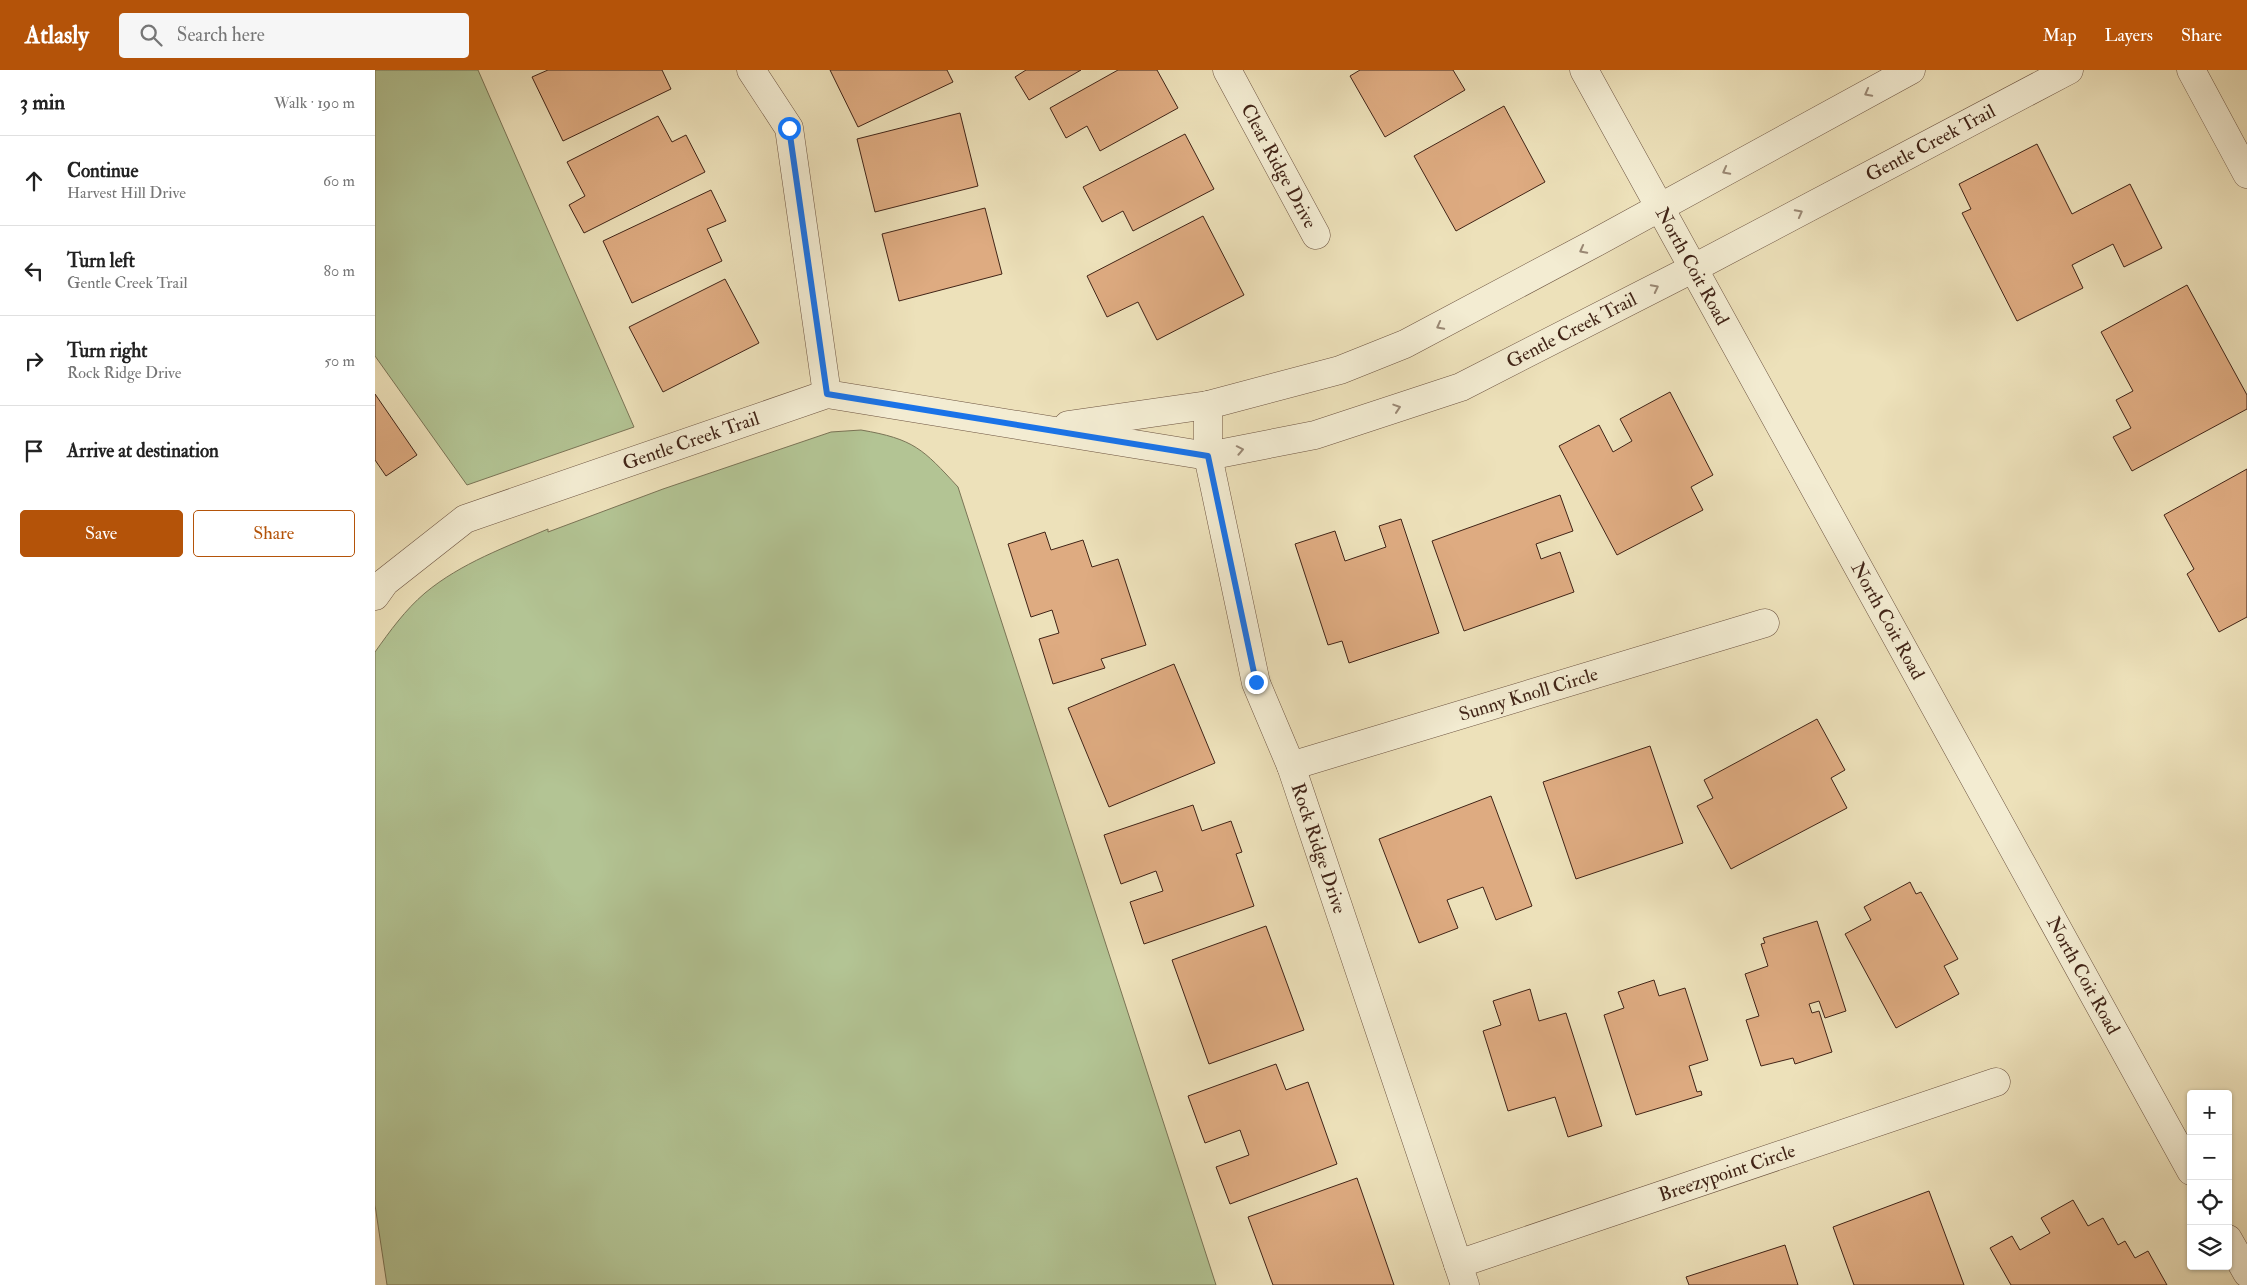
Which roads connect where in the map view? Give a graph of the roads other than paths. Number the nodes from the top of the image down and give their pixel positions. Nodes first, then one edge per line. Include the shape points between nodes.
1 (751, 70) edge
2 (1227, 70) edge
3 (1583, 70) edge
4 (1911, 70) edge
5 (2069, 70) edge
6 (2191, 70) edge
7 (2247, 174) edge
8 (1659, 207) junction
9 (1316, 235) dead end
10 (1692, 269) junction
11 (827, 394) junction
12 (1208, 405) junction
13 (1037, 430) junction
14 (1208, 456) junction
15 (375, 596) edge
16 (1765, 623) dead end
17 (1291, 766) junction
18 (1997, 1082) dead end
19 (2187, 1164) edge
20 (2232, 1246) edge
21 (2247, 1273) edge
22 (1461, 1275) edge

1 - 11 street via 789,128
2 - 9 street, Clear Ridge Drive
3 - 8 street, North Coit Road
4 -> 8 street, Gentle Creek Trail
10 -> 5 street, Gentle Creek Trail
6 - 7 street
8 - 10 street, North Coit Road
8 -> 12 street, Gentle Creek Trail via 1405,344 1339,370
14 -> 10 street, Gentle Creek Trail via 1315,435 1461,387
10 - 19 street, North Coit Road
11 - 13 street, Gentle Creek Trail
11 - 15 street, Gentle Creek Trail via 465,519 385,582
12 - 13 street, Gentle Creek Trail
12 - 14 street, Rock Ridge Drive
13 - 14 street, Gentle Creek Trail
14 - 17 street, Rock Ridge Drive via 1256,682
16 - 17 street, Sunny Knoll Circle
17 - 22 street, Rock Ridge Drive
18 - 22 street, Breezypoint Circle
20 - 21 street

